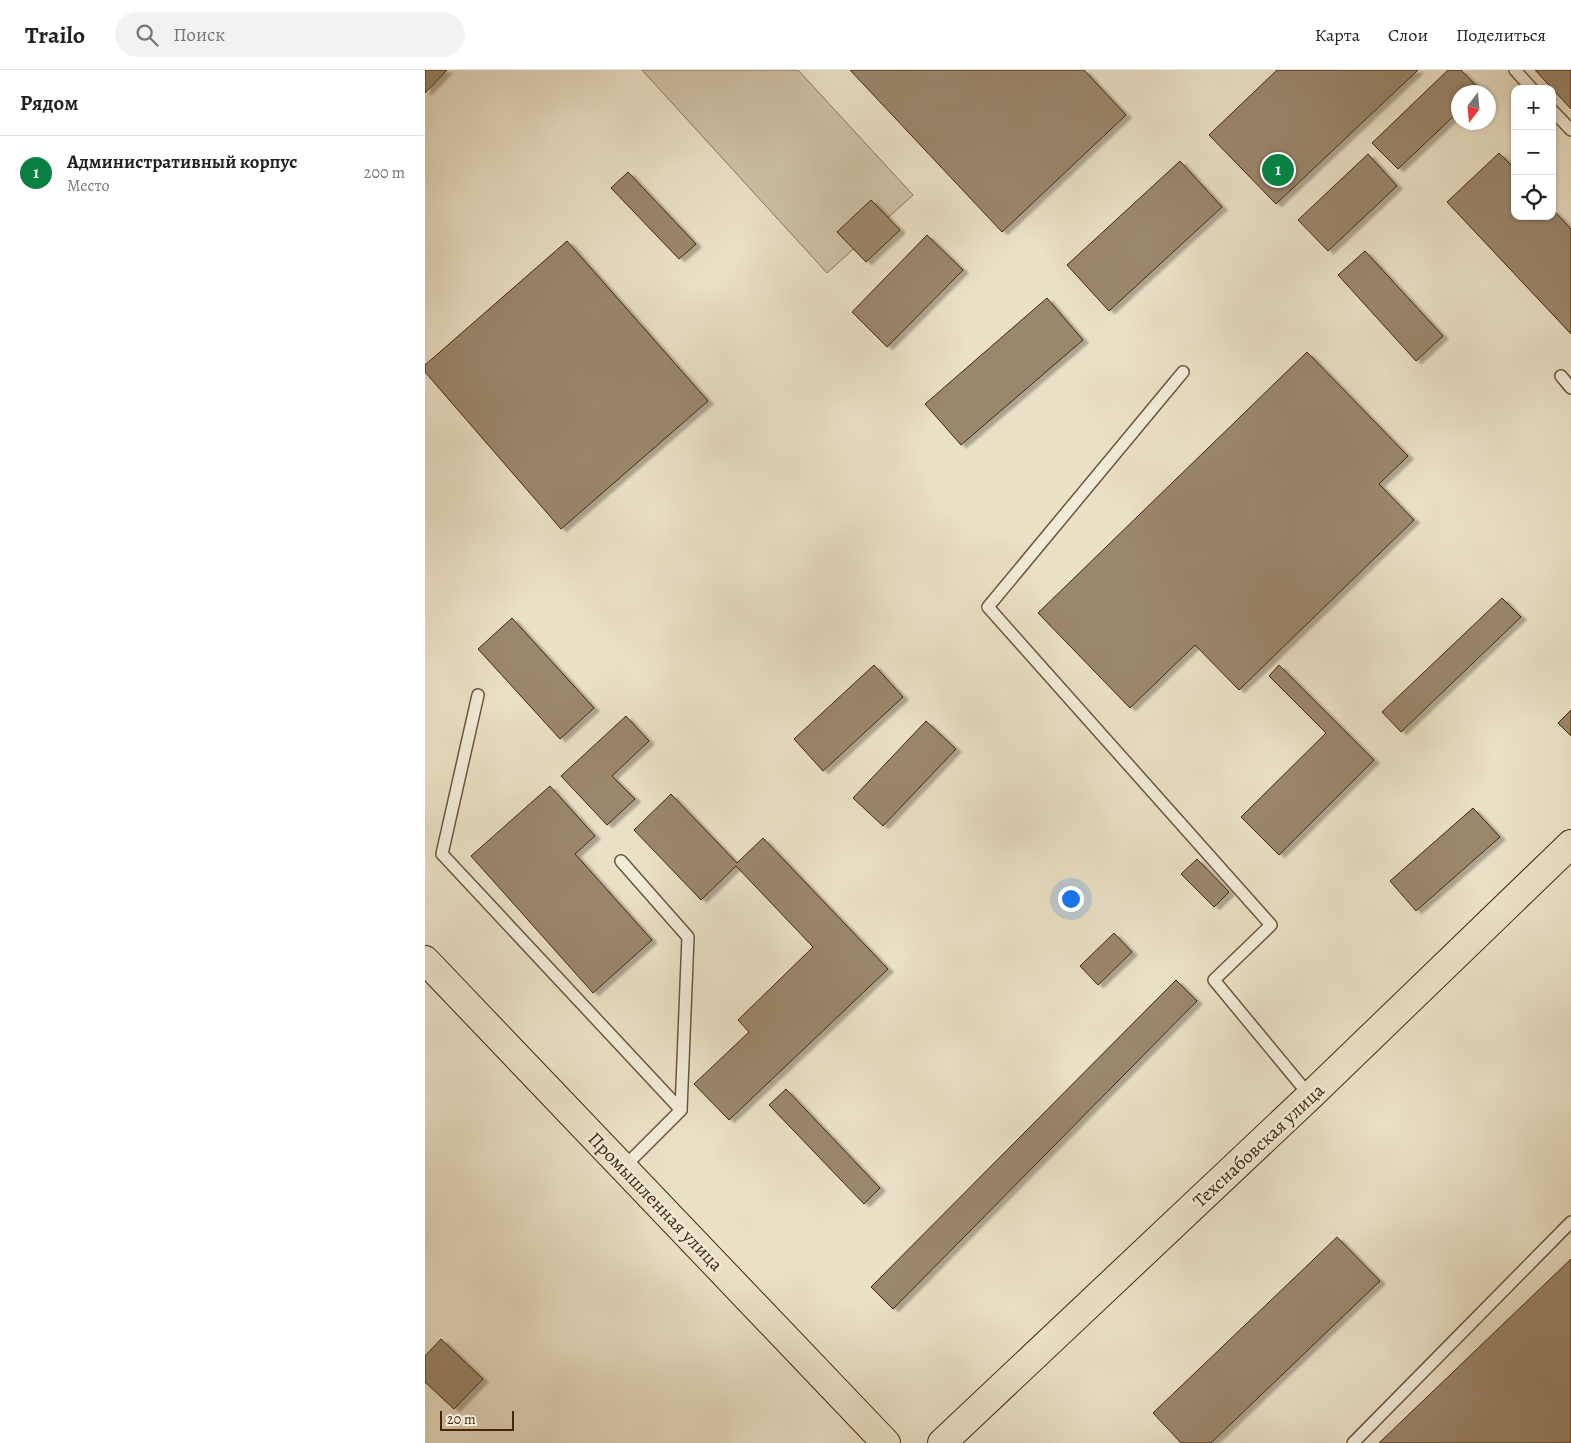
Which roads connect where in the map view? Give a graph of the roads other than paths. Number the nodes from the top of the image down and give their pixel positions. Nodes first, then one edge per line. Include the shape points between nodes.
1 (1515, 70) edge
2 (1528, 85) edge
3 (1556, 114) edge
4 (1571, 130) edge
5 (1183, 372) dead end
6 (1561, 376) dead end
7 (1571, 388) edge
8 (479, 695) dead end
9 (1571, 844) edge
10 (621, 861) dead end
11 (425, 960) edge
12 (1309, 1096) junction
13 (681, 1110) junction
14 (625, 1166) junction
15 (1571, 1222) edge
16 (886, 1443) edge
17 (942, 1443) edge
18 (1353, 1443) edge

1 - 2 lane
3 - 4 lane
5 - 12 lane via 987,607 1271,925 1214,980
6 - 7 lane
8 - 13 lane via 442,854
9 - 12 main road, Техснабовская улица
10 - 13 lane via 687,936
11 - 14 main road, Промышленная улица
12 - 17 main road, Техснабовская улица
13 - 14 lane
14 - 16 main road, Промышленная улица
15 - 18 lane

